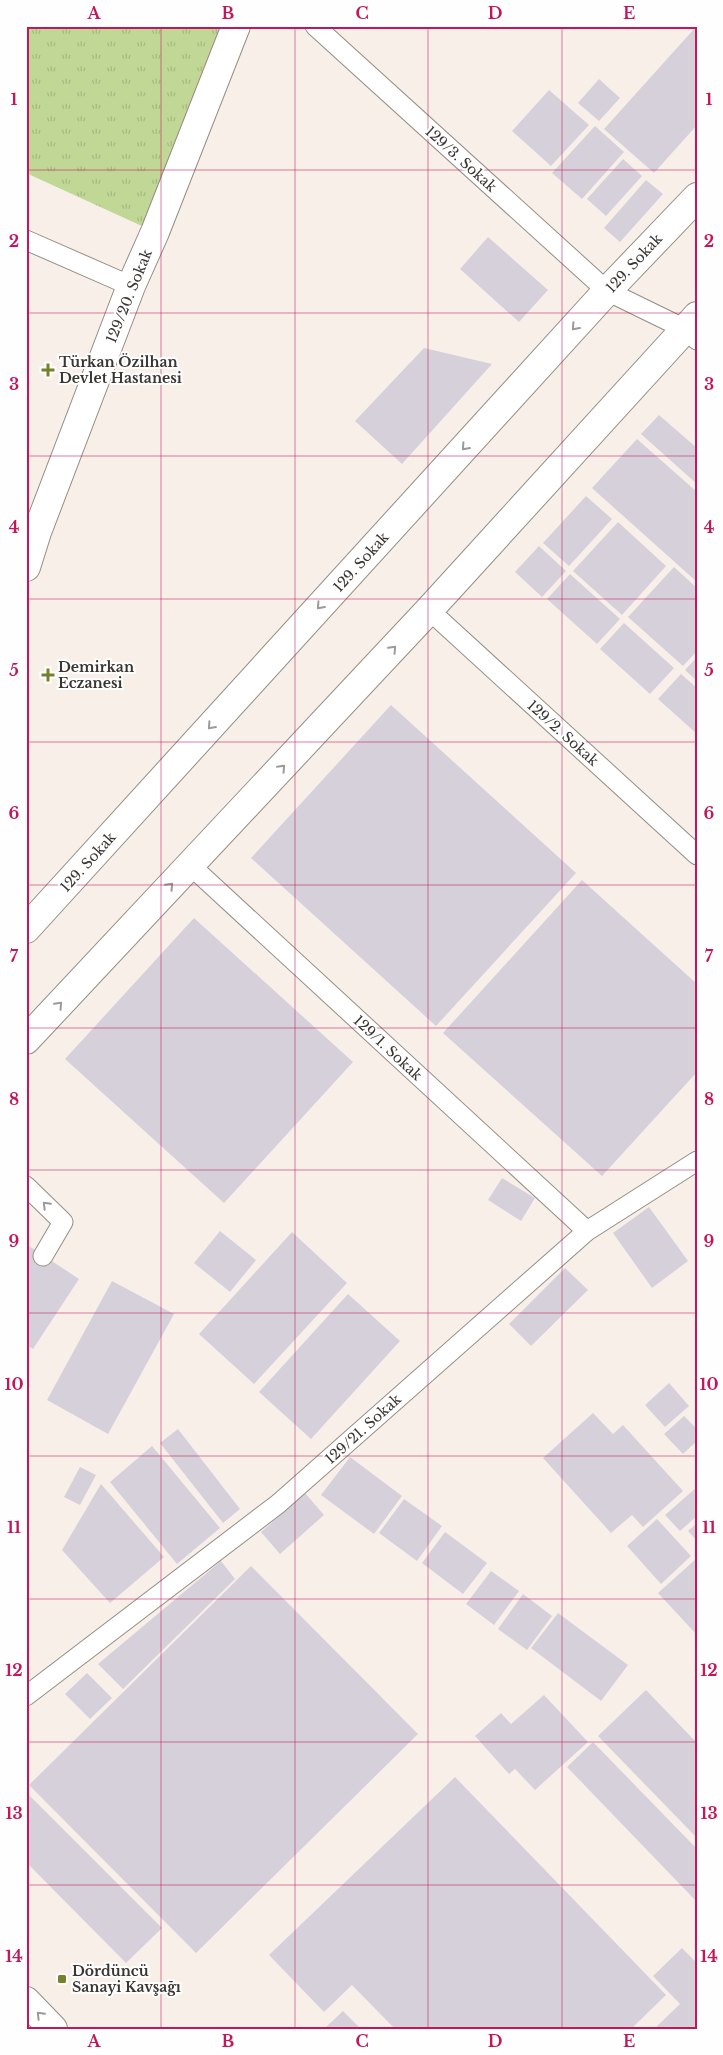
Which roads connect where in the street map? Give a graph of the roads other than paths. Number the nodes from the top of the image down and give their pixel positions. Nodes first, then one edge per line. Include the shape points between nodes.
1 (236, 26) edge
2 (315, 26) edge
3 (697, 197) edge
4 (26, 240) edge
5 (130, 286) junction
6 (607, 291) junction
7 (693, 328) edge
8 (26, 567) edge
9 (430, 610) junction
10 (697, 855) edge
11 (190, 865) junction
12 (26, 930) edge
13 (26, 1040) edge
14 (697, 1161) edge
15 (26, 1186) edge
16 (587, 1231) junction
17 (43, 1256) dead end
18 (26, 1696) edge
19 (26, 2001) edge
20 (53, 2029) edge

1 - 5 street, 129/20. Sokak via 155,232
2 - 6 lane, 129/3. Sokak
3 - 6 street, 129. Sokak
4 - 5 lane
5 - 8 street, 129/20. Sokak
6 - 7 lane, 129/3. Sokak
6 -> 12 street, 129. Sokak
7 - 9 street
9 - 10 lane, 129/2. Sokak
11 -> 9 street
13 -> 11 street
11 - 16 lane, 129/1. Sokak
14 - 16 lane, 129/21. Sokak
17 -> 15 lane via 63,1222
16 - 18 lane, 129/21. Sokak via 278,1504
20 -> 19 street

